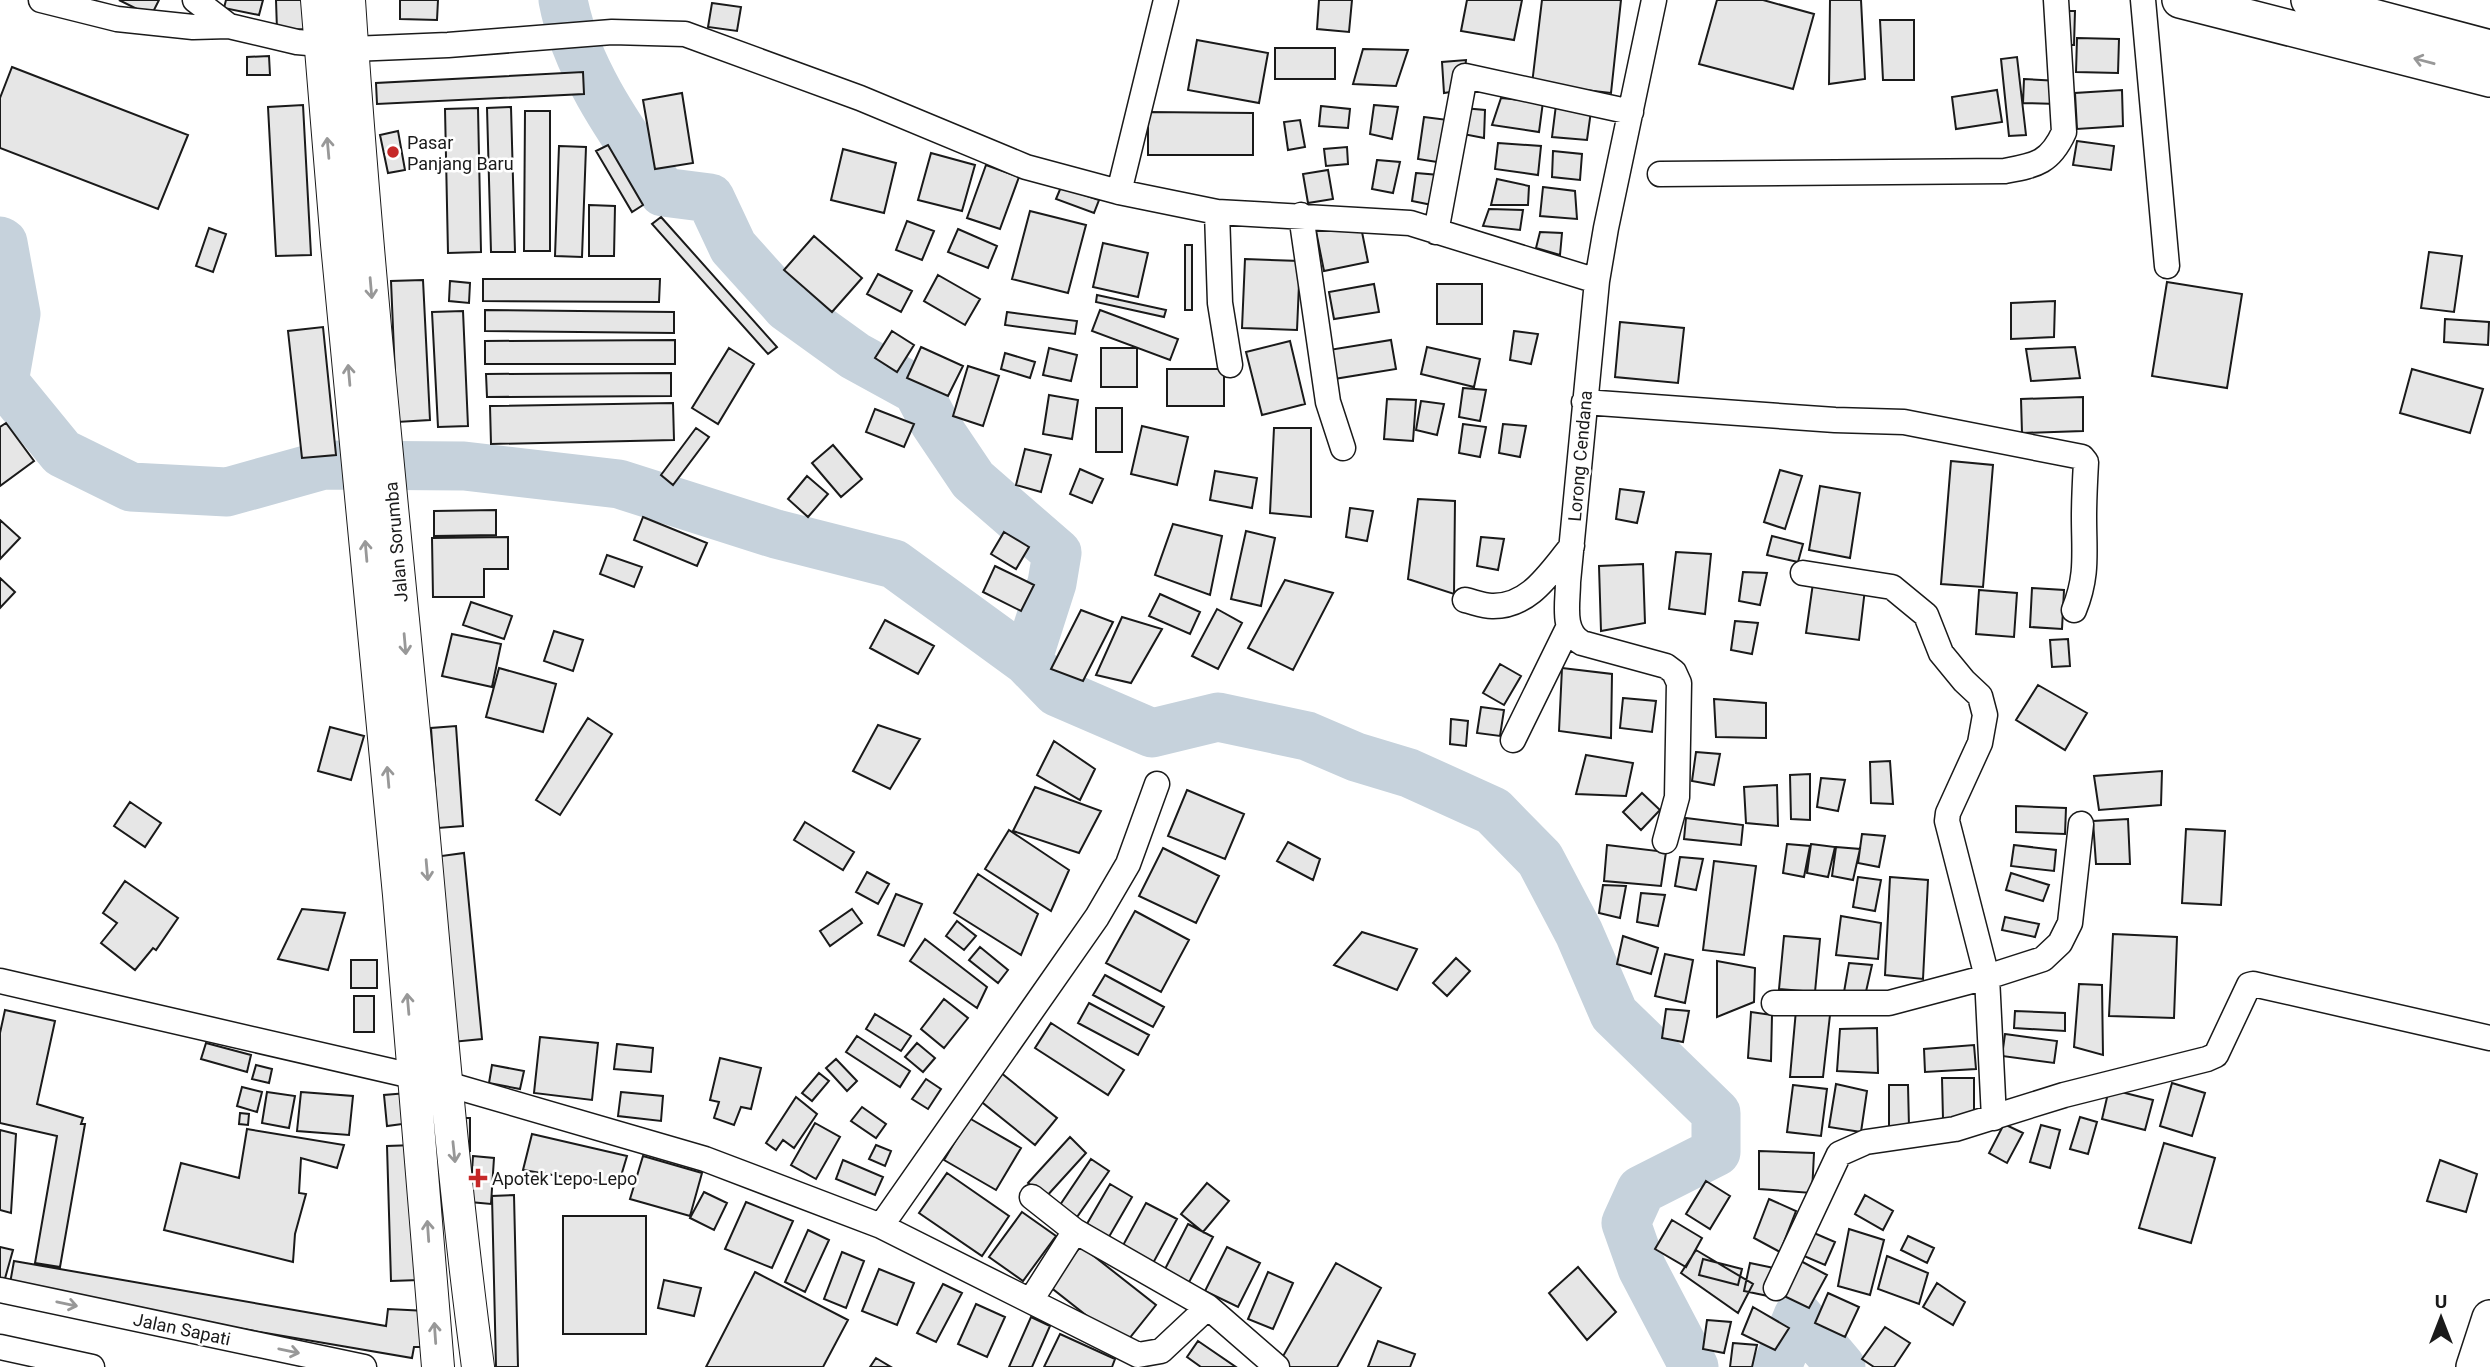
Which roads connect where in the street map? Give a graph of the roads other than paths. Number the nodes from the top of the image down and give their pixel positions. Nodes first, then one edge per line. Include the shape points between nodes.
1 (41, 0) edge
2 (195, 0) edge
3 (317, 0) edge
4 (349, 0) edge
5 (1166, 0) edge
6 (1654, 0) edge
7 (2056, 0) edge
8 (2143, 0) edge
9 (2180, 0) edge
10 (2309, 0) edge
11 (2372, 8) edge
12 (229, 26) junction
13 (319, 44) junction
14 (2490, 48) edge
15 (352, 49) junction
16 (2490, 79) edge
17 (1630, 112) junction
18 (1660, 174) dead end
19 (1119, 192) junction
20 (1217, 212) junction
21 (1301, 215) junction
22 (1436, 232) junction
23 (352, 244) junction
24 (2167, 266) dead end
25 (1597, 281) junction
26 (1230, 365) dead end
27 (1584, 402) junction
28 (1343, 448) dead end
29 (374, 479) junction
30 (1572, 546) junction
31 (1803, 573) dead end
32 (1465, 600) dead end
33 (2074, 610) dead end
34 (1568, 628) junction
35 (1513, 740) dead end
36 (1157, 784) dead end
37 (2081, 824) dead end
38 (1665, 841) dead end
39 (1987, 977) junction
40 (0, 981) edge
41 (1774, 1003) dead end
42 (2490, 1038) edge
43 (415, 1076) junction
44 (447, 1084) junction
45 (1994, 1118) junction
46 (1031, 1197) dead end
47 (881, 1226) junction
48 (1076, 1231) junction
49 (1776, 1288) dead end
50 (0, 1290) edge
51 (1031, 1300) junction
52 (1208, 1307) junction
53 (2490, 1318) edge
54 (0, 1346) edge
55 (52, 1363) edge
56 (92, 1367) edge
57 (364, 1367) edge
58 (438, 1367) edge
59 (478, 1367) edge
60 (1277, 1367) edge
61 (2474, 1367) edge

1 - 12 street via 117,19
2 - 12 street
3 - 13 street
4 - 15 street, Jalan Sorumba
5 - 19 street
6 - 17 street, Lorong Cendana
7 - 18 street via 2064,132 2045,160 2005,171
8 - 24 street
16 -> 9 main road
10 - 11 main road
11 - 14 main road
12 - 13 street
23 -> 13 street
15 - 19 street via 612,32 685,34 1026,167
15 - 23 street, Jalan Sorumba
17 - 22 street via 1465,76
17 - 25 street, Lorong Cendana
19 - 20 street
20 - 21 street
20 - 26 street via 1220,303
21 - 22 street via 1410,223
21 - 28 street via 1328,402
22 - 25 street
23 - 29 street, Jalan Sorumba
25 - 27 street, Lorong Cendana
27 - 30 street, Lorong Cendana
27 - 33 street via 1905,422 2082,457 2086,462 2085,559 2083,588
43 -> 29 street
29 -> 44 street, Jalan Sorumba
30 - 32 street via 1530,595 1491,606
30 - 34 street, Lorong Cendana
31 - 39 street via 1892,587 1926,615 1941,653 1980,696 1985,715 1980,743 1947,821
34 - 35 street
34 - 38 street via 1577,641 1674,672 1679,683 1677,797
36 - 47 street via 1128,864 1097,917
37 - 39 street via 2070,923 2060,943 2043,959
39 - 41 street via 1889,1003
39 - 45 street
40 - 43 street
42 - 45 street via 2253,984 2246,989 2216,1055
43 - 44 street
58 -> 43 street
44 - 47 street via 705,1159
44 -> 59 street, Jalan Sorumba
45 - 49 street via 1955,1129 1866,1142 1839,1154
46 - 48 street
47 - 51 street
48 - 51 street
48 - 52 street
50 -> 57 street, Jalan Sapati
51 - 52 street via 1138,1355 1161,1352
52 - 60 street
53 - 61 main road
54 - 55 street
55 - 56 street

